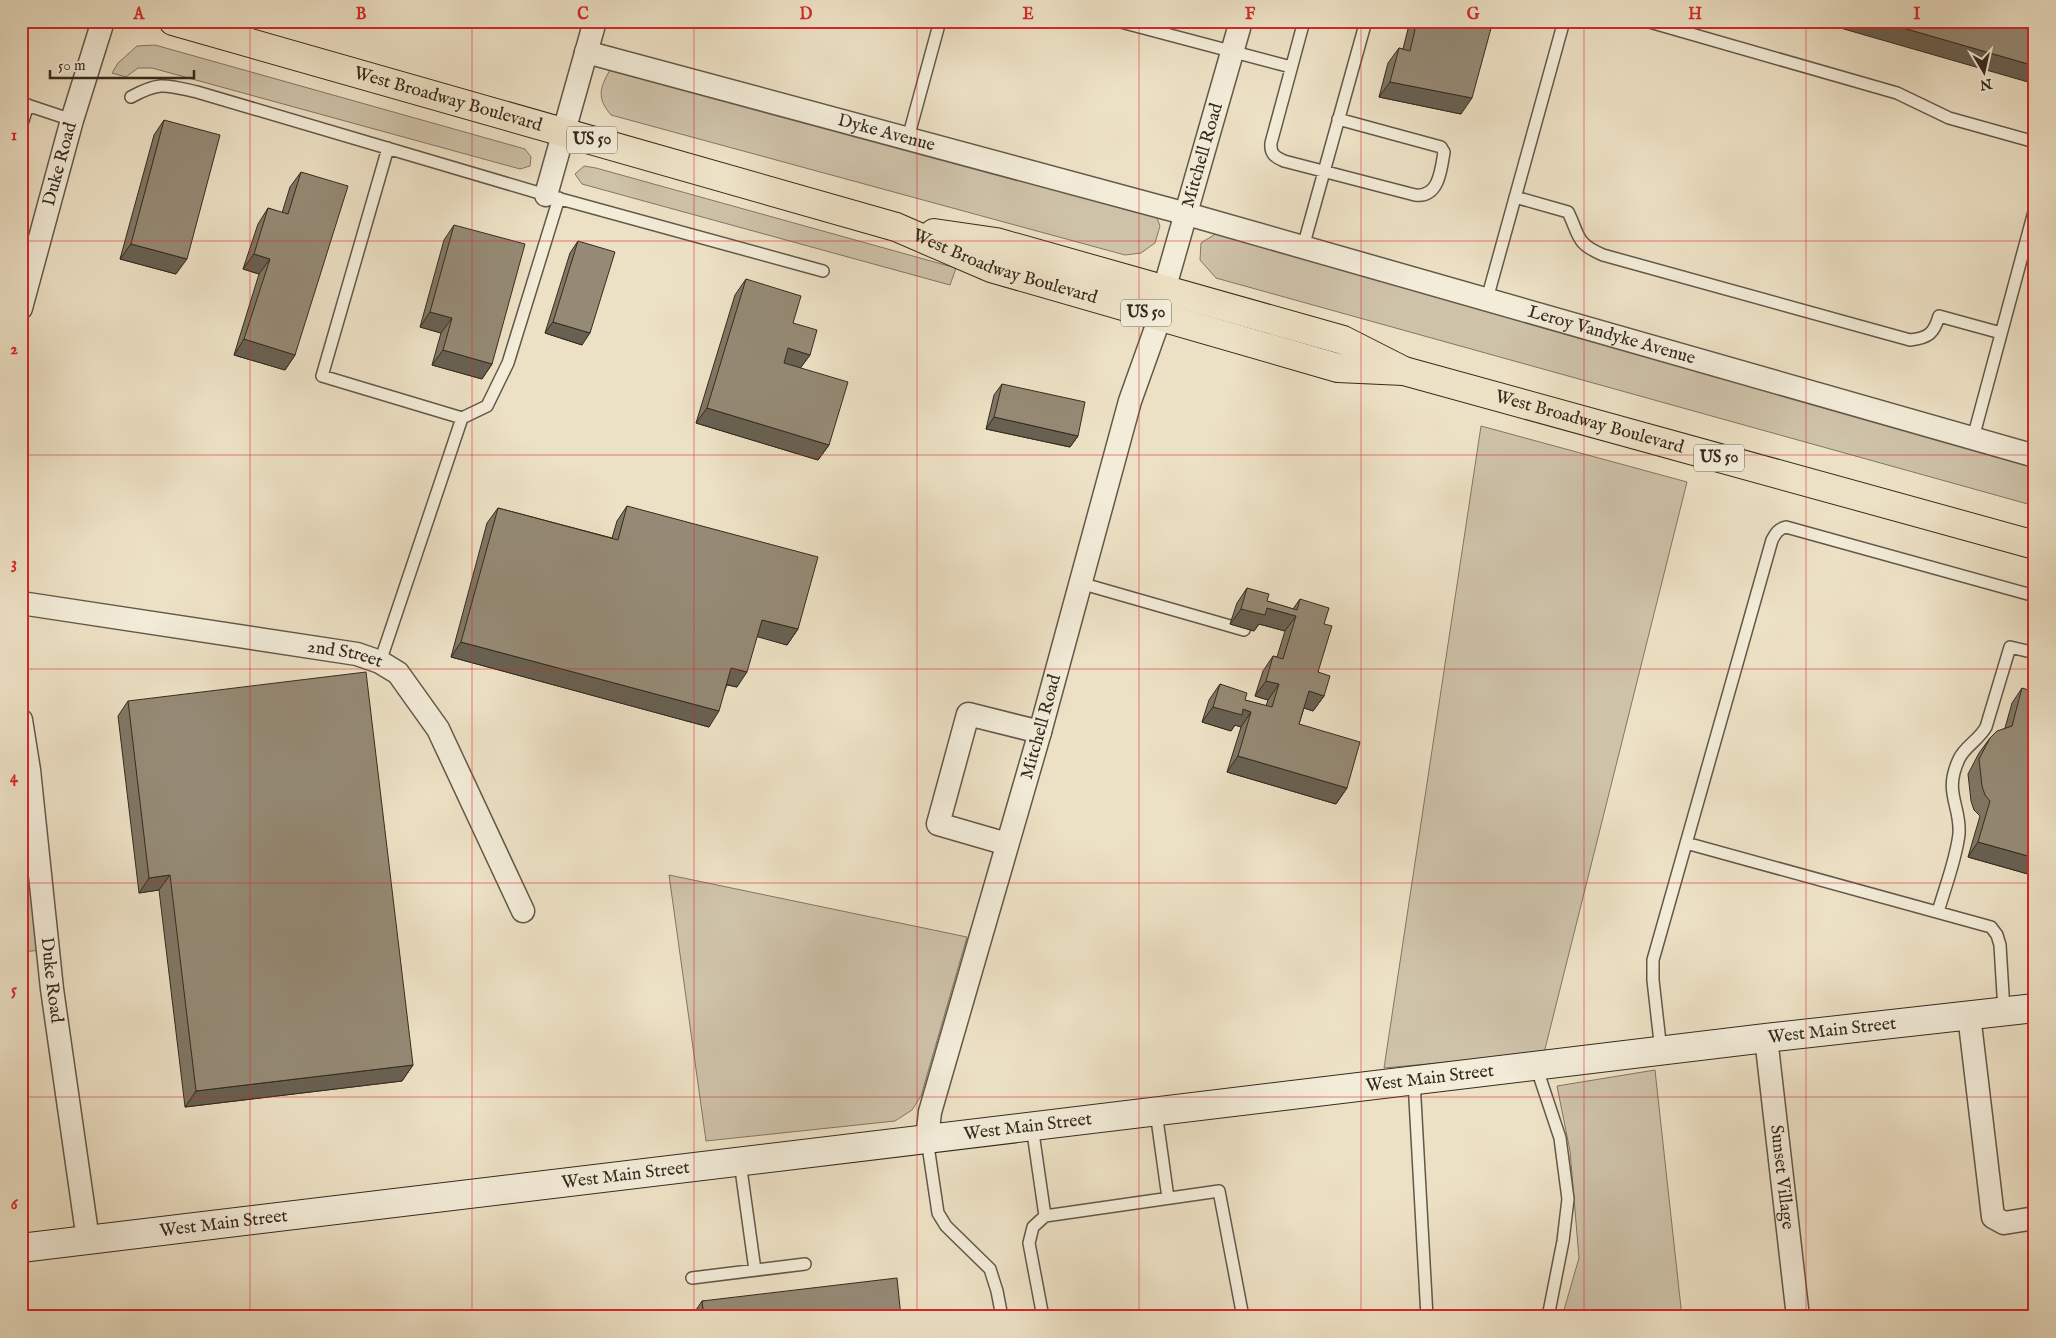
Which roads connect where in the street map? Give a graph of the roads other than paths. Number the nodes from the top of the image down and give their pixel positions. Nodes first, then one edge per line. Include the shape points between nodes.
1 (103, 21) edge
2 (173, 21) edge
3 (595, 21) edge
4 (940, 21) edge
5 (1117, 21) edge
6 (1241, 21) edge
7 (1304, 21) edge
8 (1366, 21) edge
9 (1564, 21) edge
10 (1646, 21) edge
11 (1161, 27) edge
12 (586, 52) junction
13 (1233, 53) junction
14 (1291, 67) junction
15 (131, 97) dead end
16 (24, 104) edge
17 (1338, 119) junction
18 (72, 120) junction
19 (21, 127) edge
20 (565, 132) junction
21 (908, 138) junction
22 (2035, 142) edge
23 (388, 148) junction
24 (1324, 171) junction
25 (552, 196) junction
26 (1515, 198) junction
27 (2035, 208) edge
28 (1188, 214) junction
29 (896, 227) junction
30 (1303, 247) junction
31 (26, 267) edge
32 (823, 271) dead end
33 (1164, 290) junction
34 (1487, 299) junction
35 (21, 308) edge
36 (1160, 317) junction
37 (2001, 333) junction
38 (1404, 370) junction
39 (462, 418) junction
40 (1973, 438) junction
41 (2035, 456) edge
42 (2035, 545) edge
43 (1080, 583) junction
44 (2035, 596) edge
45 (21, 603) edge
46 (1244, 630) edge
47 (2035, 654) edge
48 (380, 662) junction
49 (21, 720) edge
50 (1040, 732) junction
51 (1686, 843) junction
52 (1007, 844) junction
53 (523, 912) dead end
54 (1938, 912) junction
55 (2035, 1008) edge
56 (2004, 1012) junction
57 (1969, 1016) junction
58 (1766, 1038) junction
59 (1661, 1051) junction
60 (1536, 1066) junction
61 (1414, 1081) junction
62 (1156, 1112) junction
63 (1032, 1126) junction
64 (927, 1139) junction
65 (740, 1162) junction
66 (1168, 1198) junction
67 (1044, 1216) junction
68 (2035, 1218) edge
69 (88, 1240) junction
70 (21, 1248) edge
71 (805, 1264) dead end
72 (755, 1270) junction
73 (692, 1278) dead end
74 (1002, 1317) edge
75 (1043, 1317) edge
76 (1242, 1317) edge
77 (1427, 1317) edge
78 (1548, 1317) edge
79 (1798, 1317) edge

1 - 18 street, Duke Road
2 - 20 highway, West Broadway Boulevard / US 50
3 - 12 street
4 - 21 lane
5 - 11 lane
6 - 13 street, Mitchell Road
7 - 14 lane
8 - 17 lane
9 - 26 lane
10 - 22 lane via 1897,92 1950,118
11 - 13 lane
12 - 20 street
12 - 21 street, Dyke Avenue
13 - 14 lane
13 - 28 street, Mitchell Road
14 - 24 lane via 1270,150 1284,161
15 - 23 lane via 150,86 169,85
16 - 18 lane
16 - 19 lane
17 - 24 lane
17 - 24 lane via 1441,147 1444,152 1437,183 1424,196
18 - 31 street, Duke Road
20 - 25 street
20 - 29 highway, West Broadway Boulevard / US 50
21 - 28 street, Dyke Avenue
23 - 25 lane
23 - 39 lane via 322,376
24 - 30 lane
25 - 32 lane
25 - 39 lane via 508,363 486,406
26 - 34 lane
26 - 37 lane via 1568,212 1577,236 1589,249 1910,340 1929,335 1936,328 1939,316
27 - 37 lane
28 - 30 street, Leroy Vandyke Avenue
28 - 33 street, Mitchell Road
29 - 33 highway, West Broadway Boulevard / US 50 via 996,242
29 - 36 highway, West Broadway Boulevard / US 50 via 991,268
30 - 34 street, Leroy Vandyke Avenue
31 - 35 street, Duke Road
33 - 38 highway, West Broadway Boulevard / US 50 via 1343,340
34 - 40 street, Leroy Vandyke Avenue
36 - 38 highway, West Broadway Boulevard / US 50 via 1338,368
36 - 43 street, Mitchell Road via 1130,401
37 - 40 lane
38 - 42 highway, West Broadway Boulevard / US 50
39 - 48 lane
40 - 41 street, Leroy Vandyke Avenue
43 - 46 lane
43 - 50 street, Mitchell Road
44 - 51 lane via 1786,527 1780,529 1772,540
45 - 48 street, 2nd Street via 357,654
47 - 54 lane via 2010,647 1986,727 1959,760 1951,785 1958,821 1958,842
48 - 53 street, 2nd Street via 398,673 438,729
49 - 69 street, Duke Road via 54,998
50 - 52 street, Mitchell Road
50 - 52 street via 968,714 938,824
51 - 54 lane
51 - 59 lane via 1653,960
52 - 64 street, Mitchell Road via 930,1112
54 - 56 lane via 1991,927 1997,935
55 - 56 main road, West Main Street
56 - 57 main road, West Main Street
57 - 58 main road, West Main Street
57 - 68 street via 1993,1217 2004,1222
58 - 59 main road, West Main Street
58 - 79 street, Sunset Village
59 - 60 main road, West Main Street
60 - 61 main road, West Main Street
60 - 78 lane via 1560,1138 1568,1199
61 - 62 main road, West Main Street
61 - 77 lane
62 - 63 main road, West Main Street
62 - 66 lane
63 - 64 main road, West Main Street
63 - 67 lane
64 - 65 main road, West Main Street
64 - 74 lane via 938,1213 946,1226 990,1269
65 - 69 main road, West Main Street
65 - 72 lane
66 - 67 lane
66 - 76 lane via 1219,1191
67 - 75 lane via 1033,1227 1029,1243
69 - 70 main road, West Main Street
71 - 72 lane
72 - 73 lane

